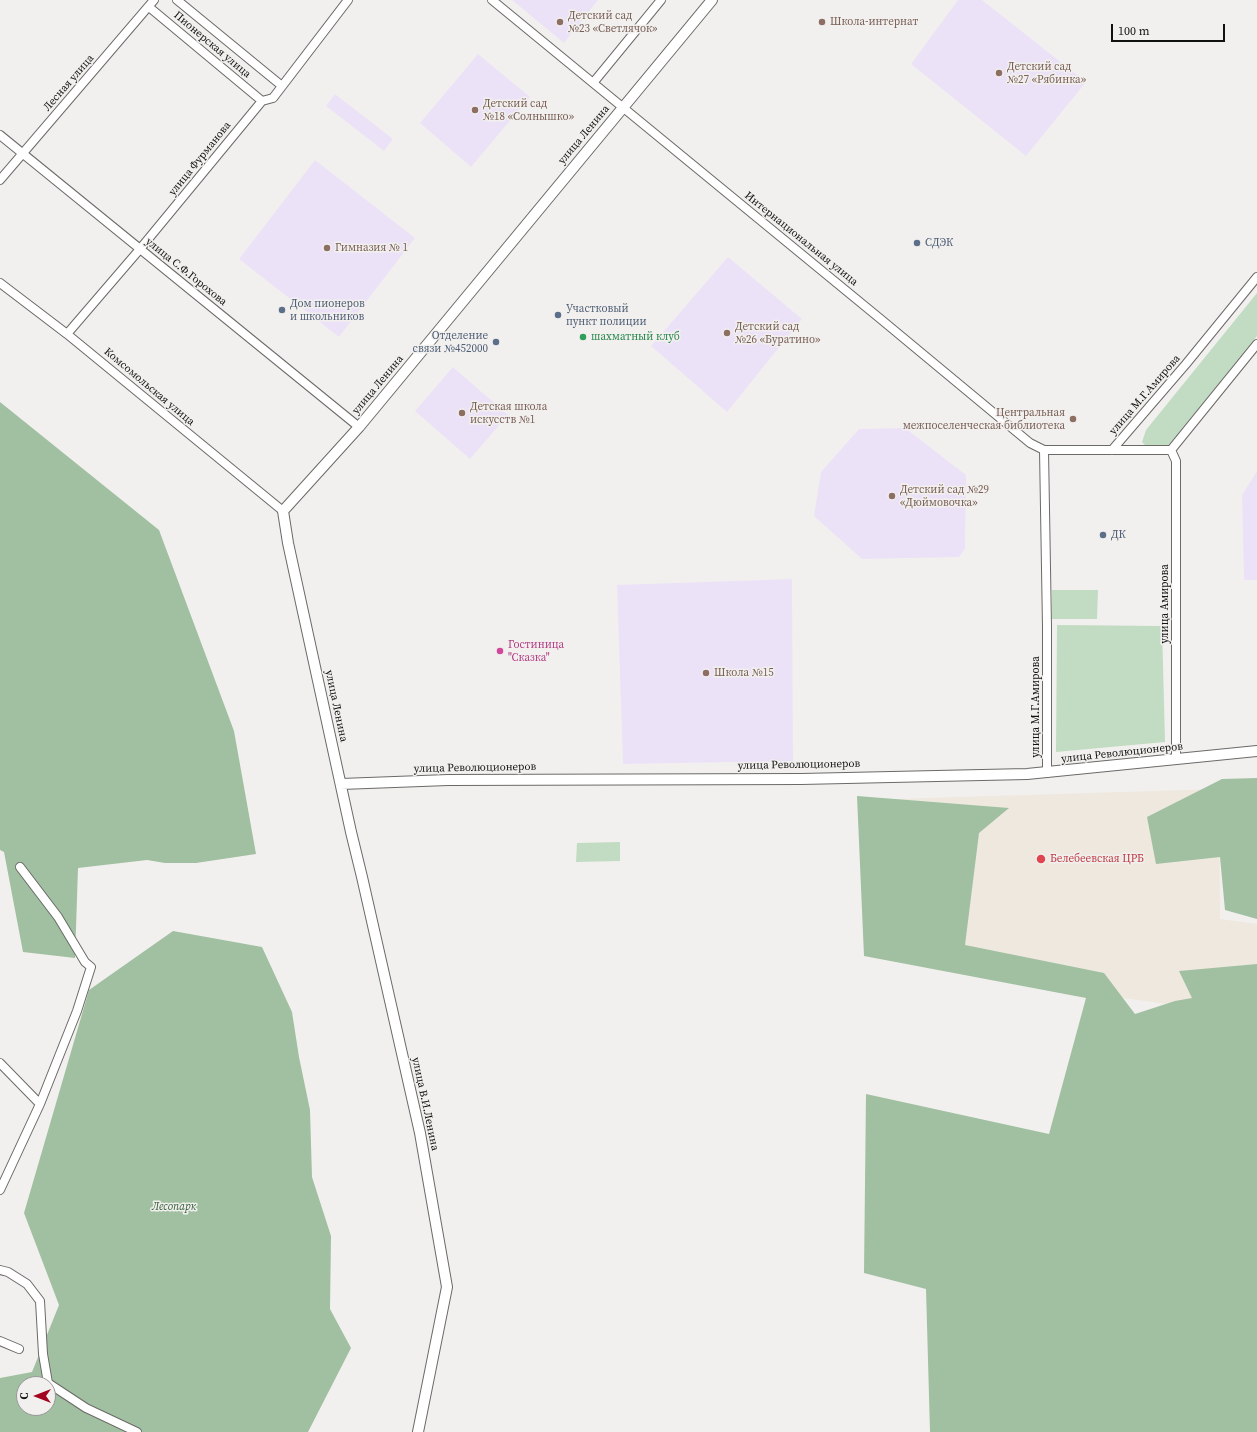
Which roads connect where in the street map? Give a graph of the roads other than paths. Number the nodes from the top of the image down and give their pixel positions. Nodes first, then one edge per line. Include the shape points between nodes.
1 (154, 0) edge
2 (177, 0) edge
3 (348, 0) edge
4 (492, 0) edge
5 (661, 0) edge
6 (712, 0) edge
7 (149, 7) junction
8 (593, 83) junction
9 (282, 86) junction
10 (262, 101) junction
11 (623, 107) junction
12 (0, 135) edge
13 (23, 154) junction
14 (0, 180) edge
15 (140, 249) junction
16 (1257, 277) edge
17 (0, 283) edge
18 (68, 334) junction
19 (1257, 344) edge
20 (359, 427) junction
21 (1044, 450) junction
22 (1112, 450) junction
23 (1171, 450) junction
24 (283, 512) junction
25 (1257, 751) edge
26 (1176, 759) junction
27 (1047, 773) junction
28 (341, 784) junction
29 (20, 867) dead end
30 (0, 1063) edge
31 (40, 1104) junction
32 (0, 1190) edge
33 (0, 1270) edge
34 (0, 1341) edge
35 (19, 1348) dead end
36 (137, 1432) edge
37 (418, 1432) edge

1 - 7 street, Лесная улица
2 - 9 street, Пионерская улица
3 - 9 street, улица Фурманова
4 - 8 street, Интернациональная улица
5 - 8 street
6 - 11 main road, улица Ленина
7 - 10 street, Пионерская улица
7 - 13 street, Лесная улица
8 - 11 street, Интернациональная улица
9 - 10 street, улица Фурманова via 273,98
10 - 15 street, улица Фурманова
11 - 20 main road, улица Ленина
11 - 21 street, Интернациональная улица via 1030,444
12 - 13 street, улица С.Ф.Горохова
13 - 14 street, Лесная улица
13 - 15 street, улица С.Ф.Горохова
15 - 18 street, улица Фурманова
15 - 20 street, улица С.Ф.Горохова
16 - 22 street, улица М.Г.Амирова
17 - 18 street, Комсомольская улица
18 - 24 street, Комсомольская улица
19 - 23 street
20 - 24 main road, улица Ленина
21 - 22 street, Интернациональная улица
21 - 27 street, улица М.Г.Амирова
22 - 23 street, улица М.Г.Амирова
23 - 26 street, улица Амирова via 1176,461
24 - 28 main road, улица Ленина
25 - 26 main road, улица Революционеров
26 - 27 main road, улица Революционеров
27 - 28 main road, улица Революционеров via 801,778 448,780
28 - 37 main road, улица В.И.Ленина via 420,1133 447,1287
29 - 31 street via 58,917 91,968
30 - 31 street
31 - 32 street
33 - 36 street via 27,1284 40,1301 43,1354 48,1384 86,1408
34 - 35 street

